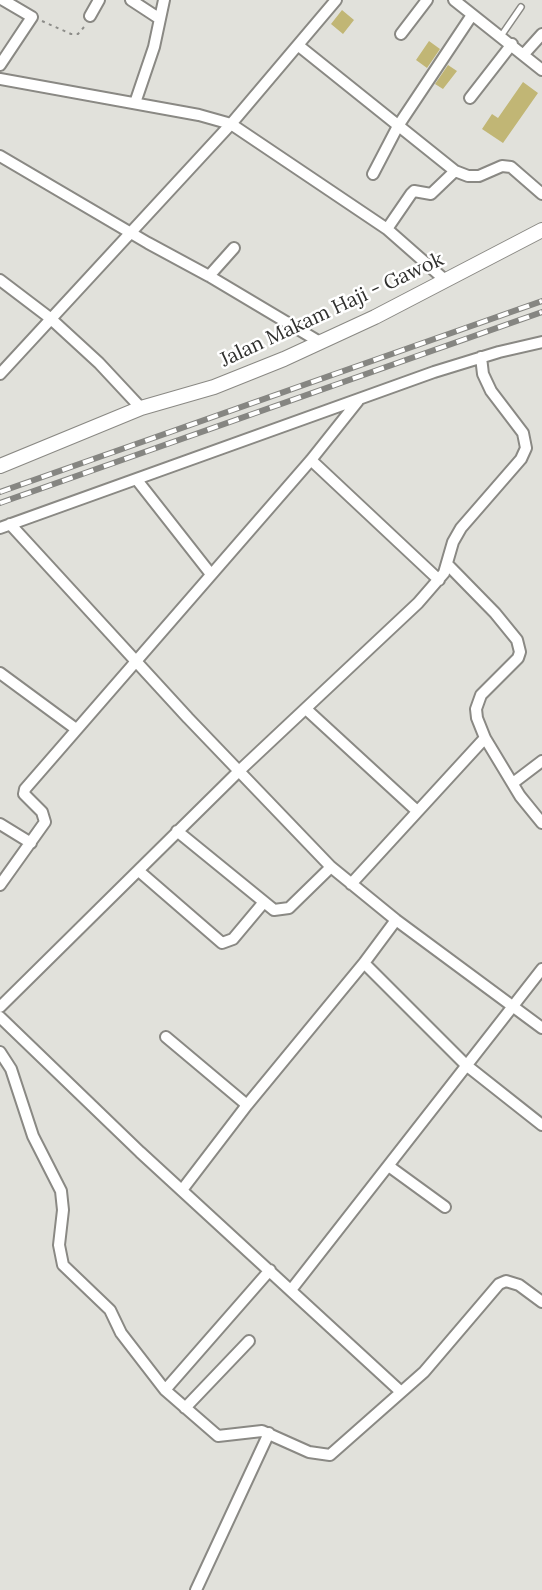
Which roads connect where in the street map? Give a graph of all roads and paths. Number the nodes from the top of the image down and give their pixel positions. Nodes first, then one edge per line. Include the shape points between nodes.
1 (3, 0) edge
2 (99, 0) edge
3 (131, 0) edge
4 (165, 0) edge
5 (336, 0) edge
6 (427, 0) edge
7 (454, 0) edge
8 (521, 7) dead end
9 (472, 15) junction
10 (90, 16) joint
11 (32, 17) junction
12 (160, 19) junction
13 (401, 34) dead end
14 (542, 34) edge
15 (501, 36) junction
16 (512, 44) junction
17 (299, 46) junction
18 (524, 54) junction
19 (0, 65) edge
20 (542, 70) edge
21 (0, 79) edge
22 (470, 98) dead end
23 (135, 103) junction
24 (231, 124) junction
25 (398, 126) junction
26 (0, 156) edge
27 (455, 171) junction
28 (373, 174) dead end
29 (542, 194) edge
30 (387, 229) junction
31 (542, 230) edge
32 (131, 233) junction
33 (234, 248) dead end
34 (209, 276) junction
35 (0, 280) edge
36 (445, 280) junction
37 (50, 318) junction
38 (318, 341) junction
39 (542, 342) edge
40 (481, 357) junction
41 (0, 374) edge
42 (358, 401) junction
43 (141, 408) junction
44 (311, 460) junction
45 (0, 466) edge
46 (137, 480) junction
47 (5, 526) edge
48 (448, 565) junction
49 (210, 573) junction
50 (439, 580) junction
51 (136, 661) junction
52 (0, 673) edge
53 (306, 709) junction
54 (76, 729) junction
55 (485, 738) junction
56 (542, 761) edge
57 (239, 771) junction
58 (513, 783) junction
59 (417, 811) junction
60 (542, 823) edge
61 (0, 824) edge
62 (177, 831) junction
63 (32, 843) junction
64 (331, 867) junction
65 (140, 872) junction
66 (351, 884) junction
67 (0, 885) edge
68 (264, 902) junction
69 (396, 920) junction
70 (364, 963) junction
71 (542, 969) edge
72 (513, 1006) junction
73 (0, 1007) edge
74 (0, 1017) edge
75 (542, 1028) edge
76 (166, 1037) dead end
77 (0, 1052) edge
78 (466, 1065) junction
79 (247, 1105) junction
80 (542, 1125) edge
81 (390, 1167) junction
82 (182, 1190) junction
83 (445, 1207) dead end
84 (270, 1270) junction
85 (291, 1290) junction
86 (542, 1302) edge
87 (249, 1341) dead end
88 (165, 1390) junction
89 (400, 1391) junction
90 (185, 1408) junction
91 (269, 1433) junction
92 (196, 1590) edge

1 - 11 street
2 - 10 street
3 - 12 street
4 - 12 street
5 - 17 street
6 - 13 street
7 - 9 street
8 - 15 lane
9 - 15 street
9 - 25 street
10 - 11 path via 83,29 71,34
11 - 19 street
12 - 23 street
14 - 18 street
15 - 16 street
16 - 18 street
16 - 22 street
17 - 24 street
17 - 25 street
18 - 20 street
21 - 23 street
23 - 24 street
24 - 30 street
24 - 32 street
25 - 27 street
25 - 28 street
26 - 32 street
27 - 29 street via 479,176 502,166 511,167
27 - 30 street via 431,194 414,191
30 - 36 street
31 - 36 street, Jalan Makam Haji - Gawok
32 - 34 street
32 - 37 street
33 - 34 street
34 - 38 street
35 - 37 street
36 - 38 street, Jalan Makam Haji - Gawok
37 - 41 street
37 - 43 street
38 - 43 street, Jalan Makam Haji - Gawok via 250,373
39 - 40 street
40 - 42 street
40 - 48 street via 491,391 523,433 526,448 461,528
42 - 44 street
42 - 46 street
43 - 45 street, Jalan Makam Haji - Gawok
44 - 49 street
44 - 50 street
46 - 47 street
46 - 49 street
47 - 51 street
48 - 50 street
48 - 55 street via 495,613 520,648 518,658 477,701 477,718
49 - 51 street
50 - 53 street
51 - 54 street
51 - 57 street
52 - 54 street
53 - 57 street
53 - 59 street
54 - 63 street via 24,791 44,815 44,826
55 - 58 street
55 - 59 street
56 - 58 street
57 - 62 street
57 - 64 street
58 - 60 street
59 - 66 street
61 - 63 street
62 - 65 street
62 - 68 street
63 - 67 street
64 - 66 street
64 - 68 street via 286,910 274,910
65 - 68 street via 222,943 233,939
65 - 73 street
66 - 69 street
69 - 70 street
69 - 72 street
70 - 78 street
70 - 79 street
71 - 72 street
72 - 75 street
72 - 78 street
74 - 82 street
76 - 79 street
77 - 88 street via 11,1069 33,1136 61,1191 59,1245 63,1265 110,1310 121,1333
78 - 80 street
78 - 81 street
79 - 82 street
81 - 83 street
81 - 85 street
82 - 84 street
84 - 85 street
84 - 88 street
85 - 89 street
86 - 89 street via 519,1285 506,1281 499,1284 424,1372
87 - 90 street
88 - 90 street
89 - 91 street via 330,1455 309,1452
90 - 91 street via 218,1436 255,1430
91 - 92 street

